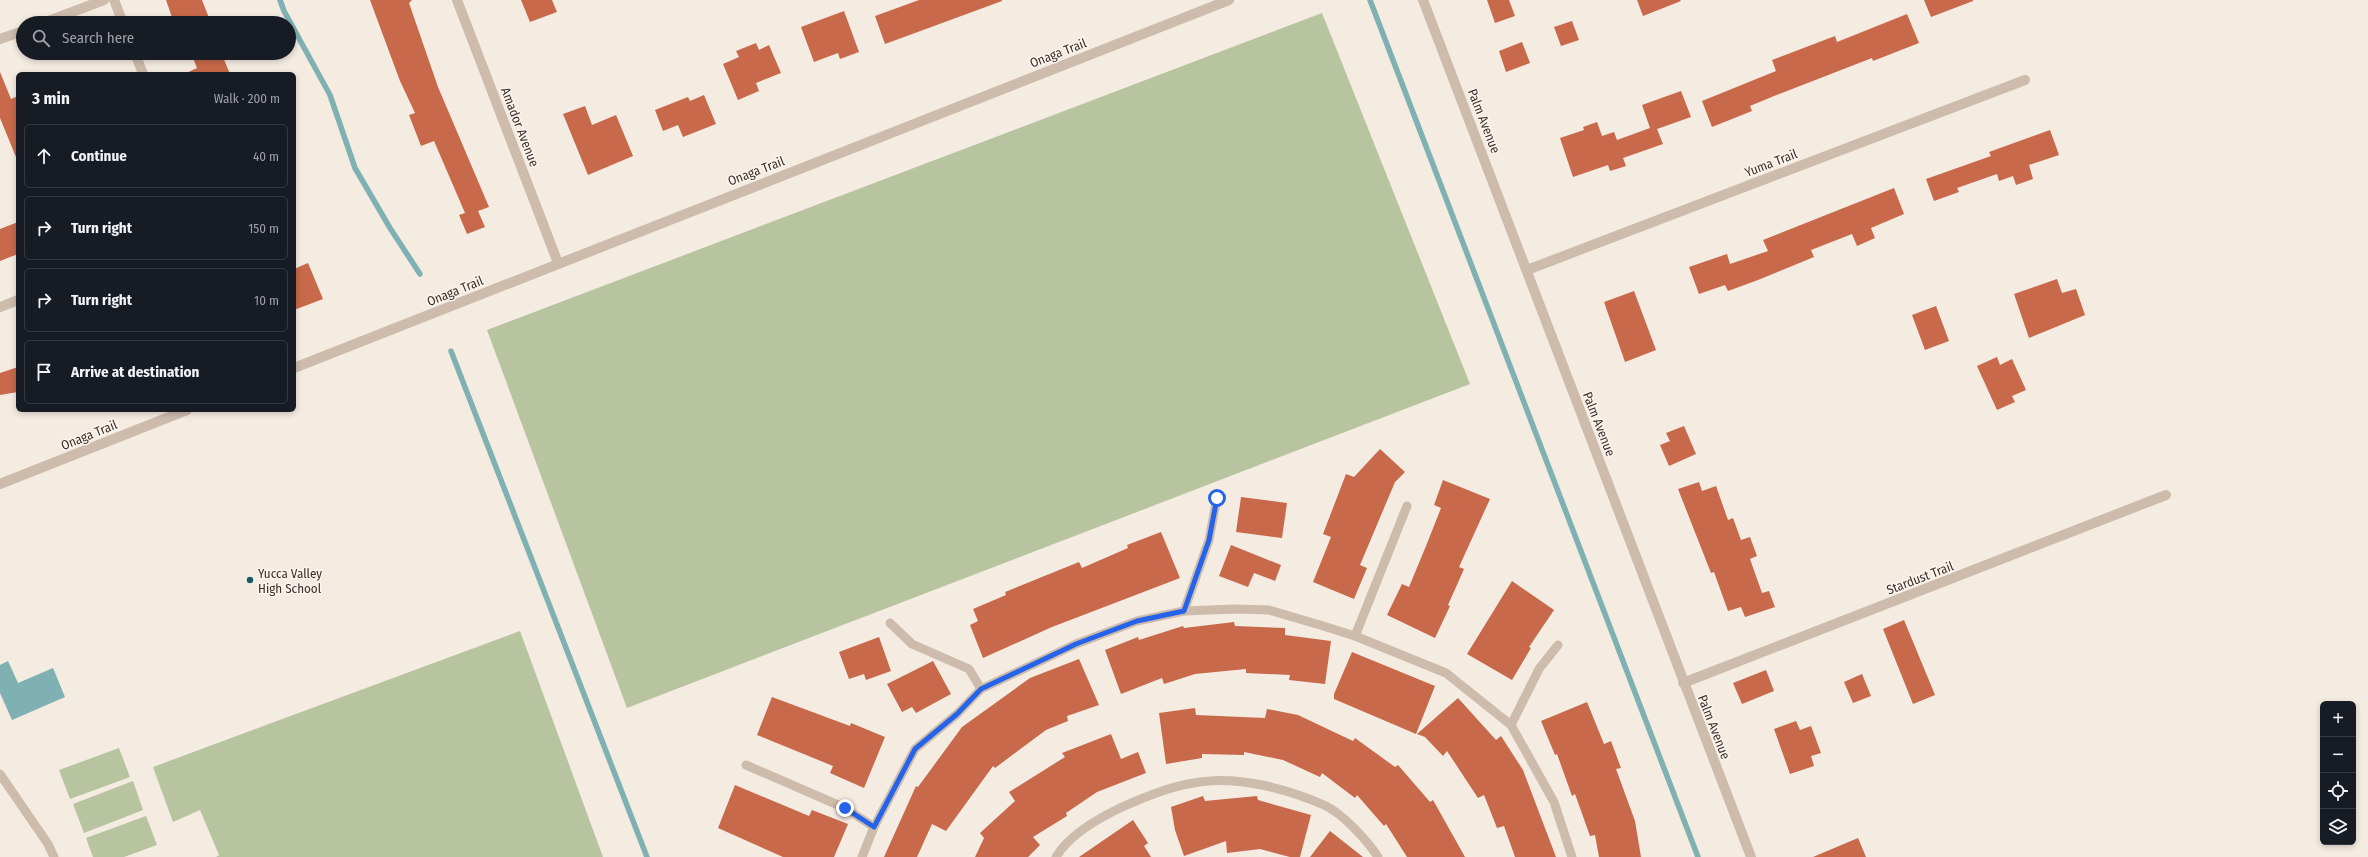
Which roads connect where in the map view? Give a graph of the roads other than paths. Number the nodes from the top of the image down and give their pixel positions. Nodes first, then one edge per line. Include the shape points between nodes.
1 (104, 0) edge
2 (114, 0) edge
3 (457, 0) edge
4 (1229, 0) edge
5 (1423, 0) edge
6 (62, 16) edge
7 (120, 16) edge
8 (16, 33) edge
9 (0, 39) edge
10 (138, 60) edge
11 (142, 72) edge
12 (2025, 80) dead end
13 (558, 263) junction
14 (1526, 270) junction
15 (16, 301) edge
16 (0, 307) edge
17 (296, 367) edge
18 (183, 412) edge
19 (0, 484) edge
20 (2166, 495) dead end
21 (1217, 498) dead end
22 (1407, 506) dead end
23 (1184, 611) junction
24 (890, 623) dead end
25 (1355, 636) junction
26 (1558, 645) dead end
27 (1683, 683) junction
28 (981, 689) junction
29 (1511, 724) junction
30 (746, 765) dead end
31 (0, 774) edge
32 (874, 827) junction
33 (54, 857) edge
34 (862, 857) edge
35 (1056, 857) edge
36 (1378, 857) edge
37 (1572, 857) edge
38 (1751, 857) edge

1 - 6 street
2 - 7 street
3 - 13 street, Amador Avenue
4 - 13 street, Onaga Trail
5 - 14 street, Palm Avenue
8 - 9 street
10 - 11 street
12 - 14 street, Yuma Trail
13 - 17 street, Onaga Trail
14 - 27 street, Palm Avenue
15 - 16 street
18 - 19 street, Onaga Trail
20 - 27 street, Stardust Trail
21 - 23 lane via 1209,540
22 - 25 lane
23 - 25 lane via 1269,610
23 - 28 lane via 1137,621 1076,644
24 - 28 lane via 912,644 969,669
25 - 29 lane via 1446,673
26 - 29 lane via 1539,669
27 - 38 street, Palm Avenue
28 - 32 lane via 957,714 915,749
29 - 37 lane via 1554,802
30 - 32 lane via 845,808
31 - 33 lane via 48,844
32 - 34 lane
35 - 36 lane via 1062,847 1102,817 1142,798 1200,782 1248,782 1278,789 1325,806 1354,829

